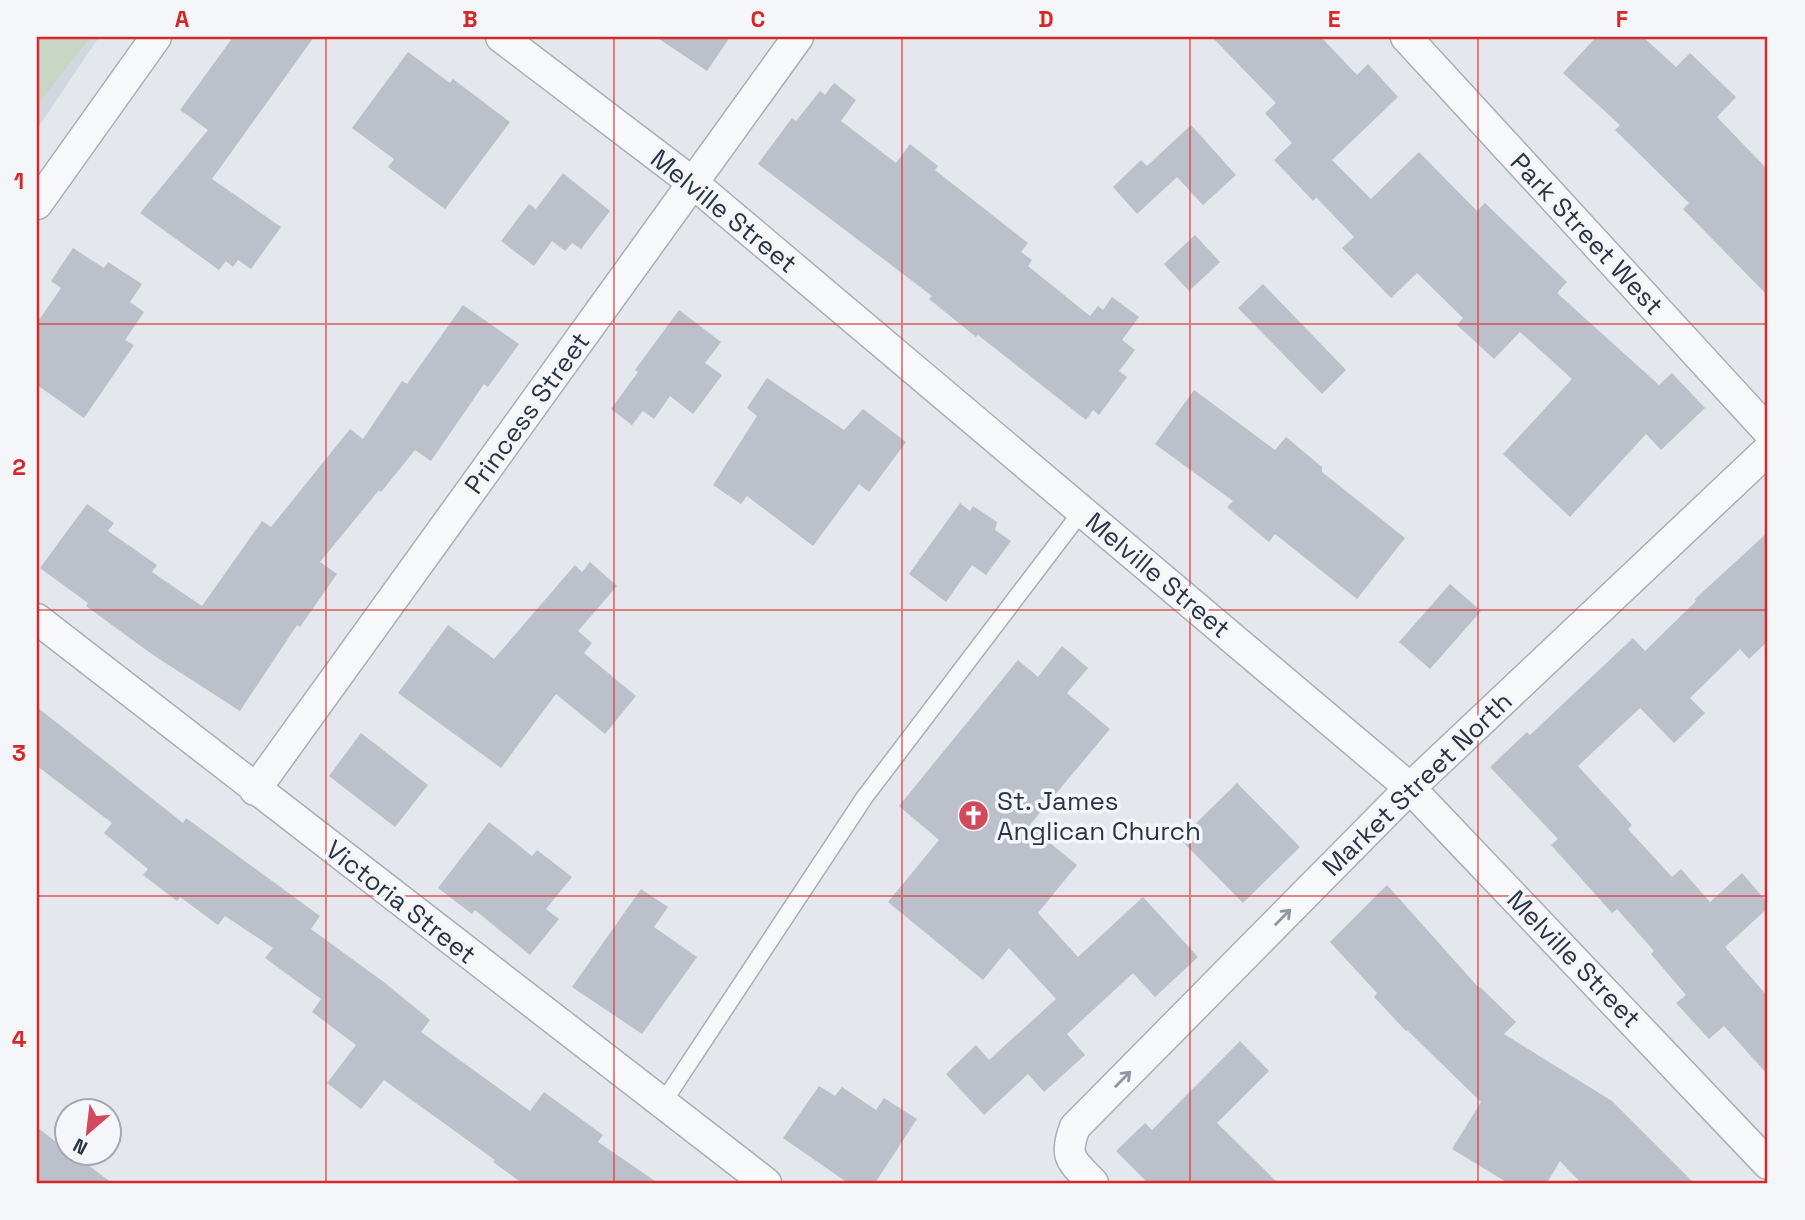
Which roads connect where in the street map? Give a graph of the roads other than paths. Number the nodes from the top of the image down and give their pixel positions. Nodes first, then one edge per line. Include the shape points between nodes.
1 (156, 37) edge
2 (501, 37) edge
3 (798, 37) edge
4 (1406, 37) edge
5 (693, 183) junction
6 (37, 204) edge
7 (1768, 431) edge
8 (1768, 450) edge
9 (1082, 511) junction
10 (37, 619) edge
11 (1410, 788) junction
12 (255, 790) junction
13 (663, 1104) junction
14 (1768, 1164) edge
15 (766, 1183) edge
16 (1093, 1183) edge

1 - 6 street
2 - 5 street, Melville Street
3 - 5 street, Princess Street
4 - 7 street, Park Street West
5 - 9 street, Melville Street
5 - 12 street, Princess Street
8 - 11 street, Market Street North
9 - 11 street, Melville Street
9 - 13 lane via 864,798
10 - 12 street, Victoria Street
11 - 14 street, Melville Street
16 -> 11 street, Market Street North via 1069,1154 1075,1127
12 - 13 street, Victoria Street
13 - 15 street, Victoria Street

